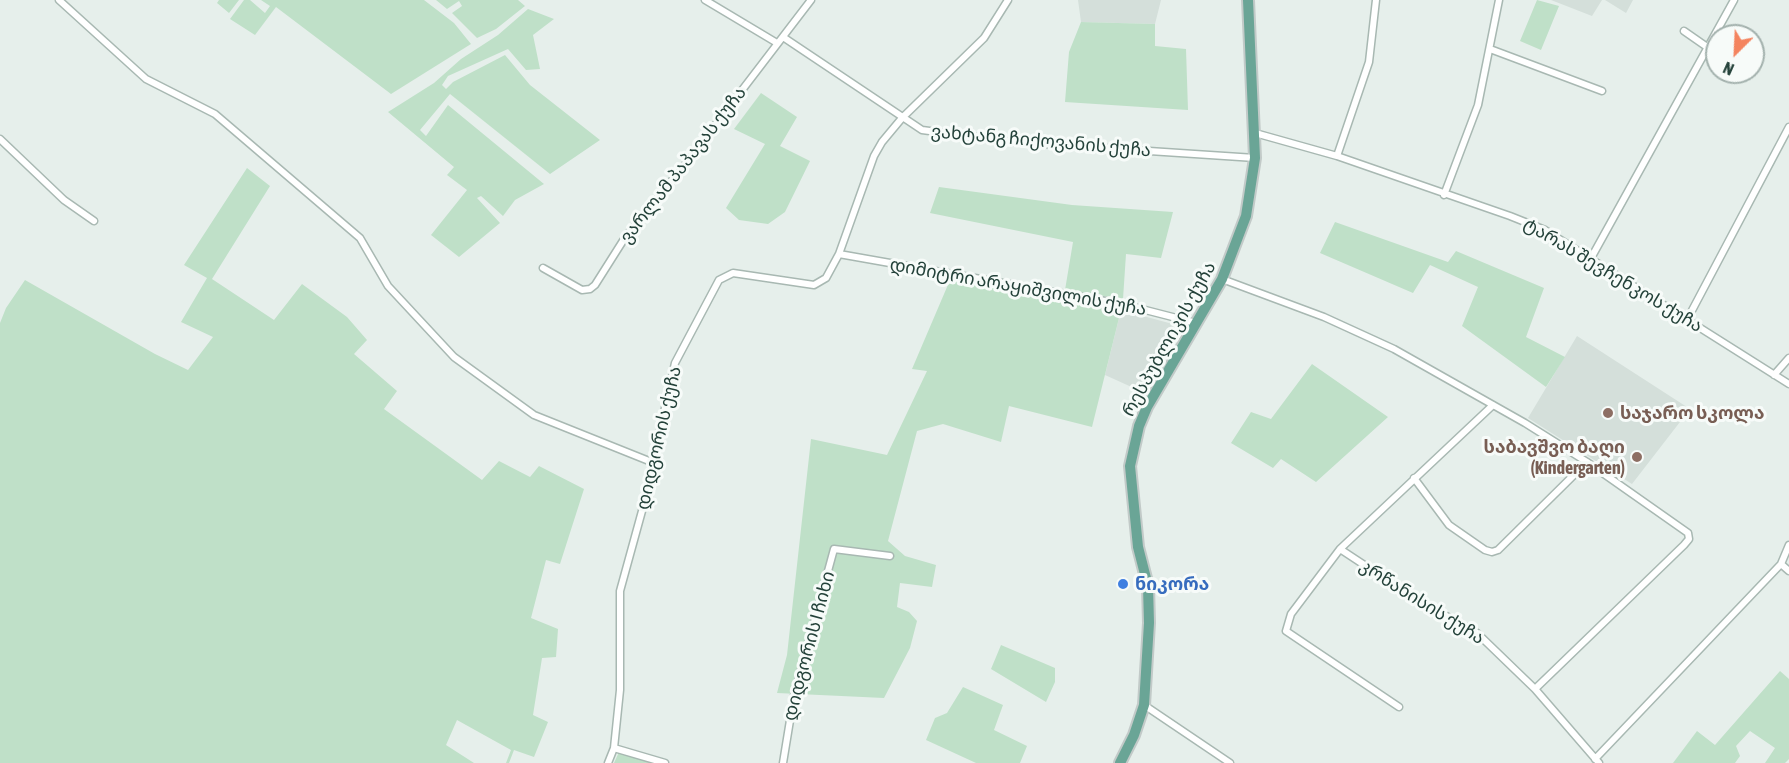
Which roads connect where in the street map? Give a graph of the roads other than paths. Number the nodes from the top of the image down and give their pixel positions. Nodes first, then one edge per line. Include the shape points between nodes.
1 (58, 0) edge
2 (705, 0) edge
3 (811, 0) edge
4 (1008, 0) edge
5 (1248, 0) edge
6 (1376, 0) edge
7 (1499, 0) edge
8 (1734, 0) edge
9 (1720, 24) edge
10 (1684, 32) dead end
11 (783, 37) junction
12 (777, 43) junction
13 (1705, 46) edge
14 (1490, 49) junction
15 (1705, 51) edge
16 (1602, 91) dead end
17 (902, 118) junction
18 (1789, 127) edge
19 (1255, 133) junction
20 (0, 139) edge
21 (1337, 156) junction
22 (1255, 158) junction
23 (1444, 195) junction
24 (94, 221) dead end
25 (839, 254) junction
26 (1590, 260) junction
27 (543, 268) dead end
28 (1222, 279) junction
29 (1688, 318) junction
30 (1196, 323) junction
31 (1789, 357) edge
32 (1774, 375) junction
33 (1789, 384) edge
34 (1493, 405) junction
35 (1587, 462) junction
36 (654, 463) junction
37 (1414, 478) junction
38 (1789, 545) edge
39 (1340, 549) junction
40 (890, 556) dead end
41 (1781, 564) junction
42 (1789, 571) edge
43 (1535, 689) junction
44 (1144, 705) junction
45 (1399, 707) dead end
46 (614, 748) junction
47 (1597, 761) edge
48 (608, 763) edge
49 (665, 763) edge
50 (783, 763) edge
51 (1120, 763) edge
52 (1230, 763) edge

1 - 36 street via 146,79 215,114 360,238 388,286 454,357 534,415
2 - 12 street
3 - 11 street, ვარლამ პაპავას ქუჩა
4 - 17 street, დიდგორის ქუჩა via 984,38
5 - 19 main road, რესპუბლიკის ქუჩა
6 - 21 street via 1369,62
7 - 14 street
8 - 9 street
10 - 13 street
11 - 12 street, ვარლამ პაპავას ქუჩა
11 - 17 street, ვახტანგ ჩიქოვანის ქუჩა
12 - 27 street, ვარლამ პაპავას ქუჩა via 626,236 595,285 582,290
14 - 16 street
14 - 23 street via 1478,105
15 - 26 street
17 - 22 street, ვახტანგ ჩიქოვანის ქუჩა via 922,130 1012,142
17 - 25 street, დიდგორის ქუჩა via 874,156
18 - 29 street
19 - 21 street, ტარას შევჩენკოს ქუჩა
19 - 22 main road, რესპუბლიკის ქუჩა
20 - 24 street via 64,200
21 - 23 street, ტარას შევჩენკოს ქუჩა
22 - 28 main road, რესპუბლიკის ქუჩა via 1246,216
23 - 26 street, ტარას შევჩენკოს ქუჩა via 1545,230
25 - 30 street, დიმიტრი არაყიშვილის ქუჩა via 1122,304
25 - 36 street, დიდგორის ქუჩა via 826,278 814,285 733,273 718,280 675,363
26 - 29 street, ტარას შევჩენკოს ქუჩა
28 - 30 main road, რესპუბლიკის ქუჩა
28 - 34 street via 1394,348
29 - 32 street, ტარას შევჩენკოს ქუჩა
30 - 44 main road, რესპუბლიკის ქუჩა via 1147,407 1130,466 1138,547 1148,586
31 - 32 street
32 - 33 street, ტარას შევჩენკოს ქუჩა
34 - 35 street
34 - 37 street
35 - 37 street via 1492,552 1449,525
35 - 43 street via 1681,526 1689,539
36 - 46 street, დიდგორის ქუჩა via 620,591 620,690
37 - 39 street
38 - 41 street
39 - 43 street, კრწანისის ქუჩა via 1419,601 1477,633
39 - 45 street via 1291,614 1286,631
40 - 50 street, დიდგორის I ჩიხი via 834,549 794,696
41 - 42 street
41 - 47 street
43 - 47 street, კრწანისის ქუჩა
44 - 51 main road, რესპუბლიკის ქუჩა
44 - 52 street
46 - 48 street, დიდგორის ქუჩა
46 - 49 street

